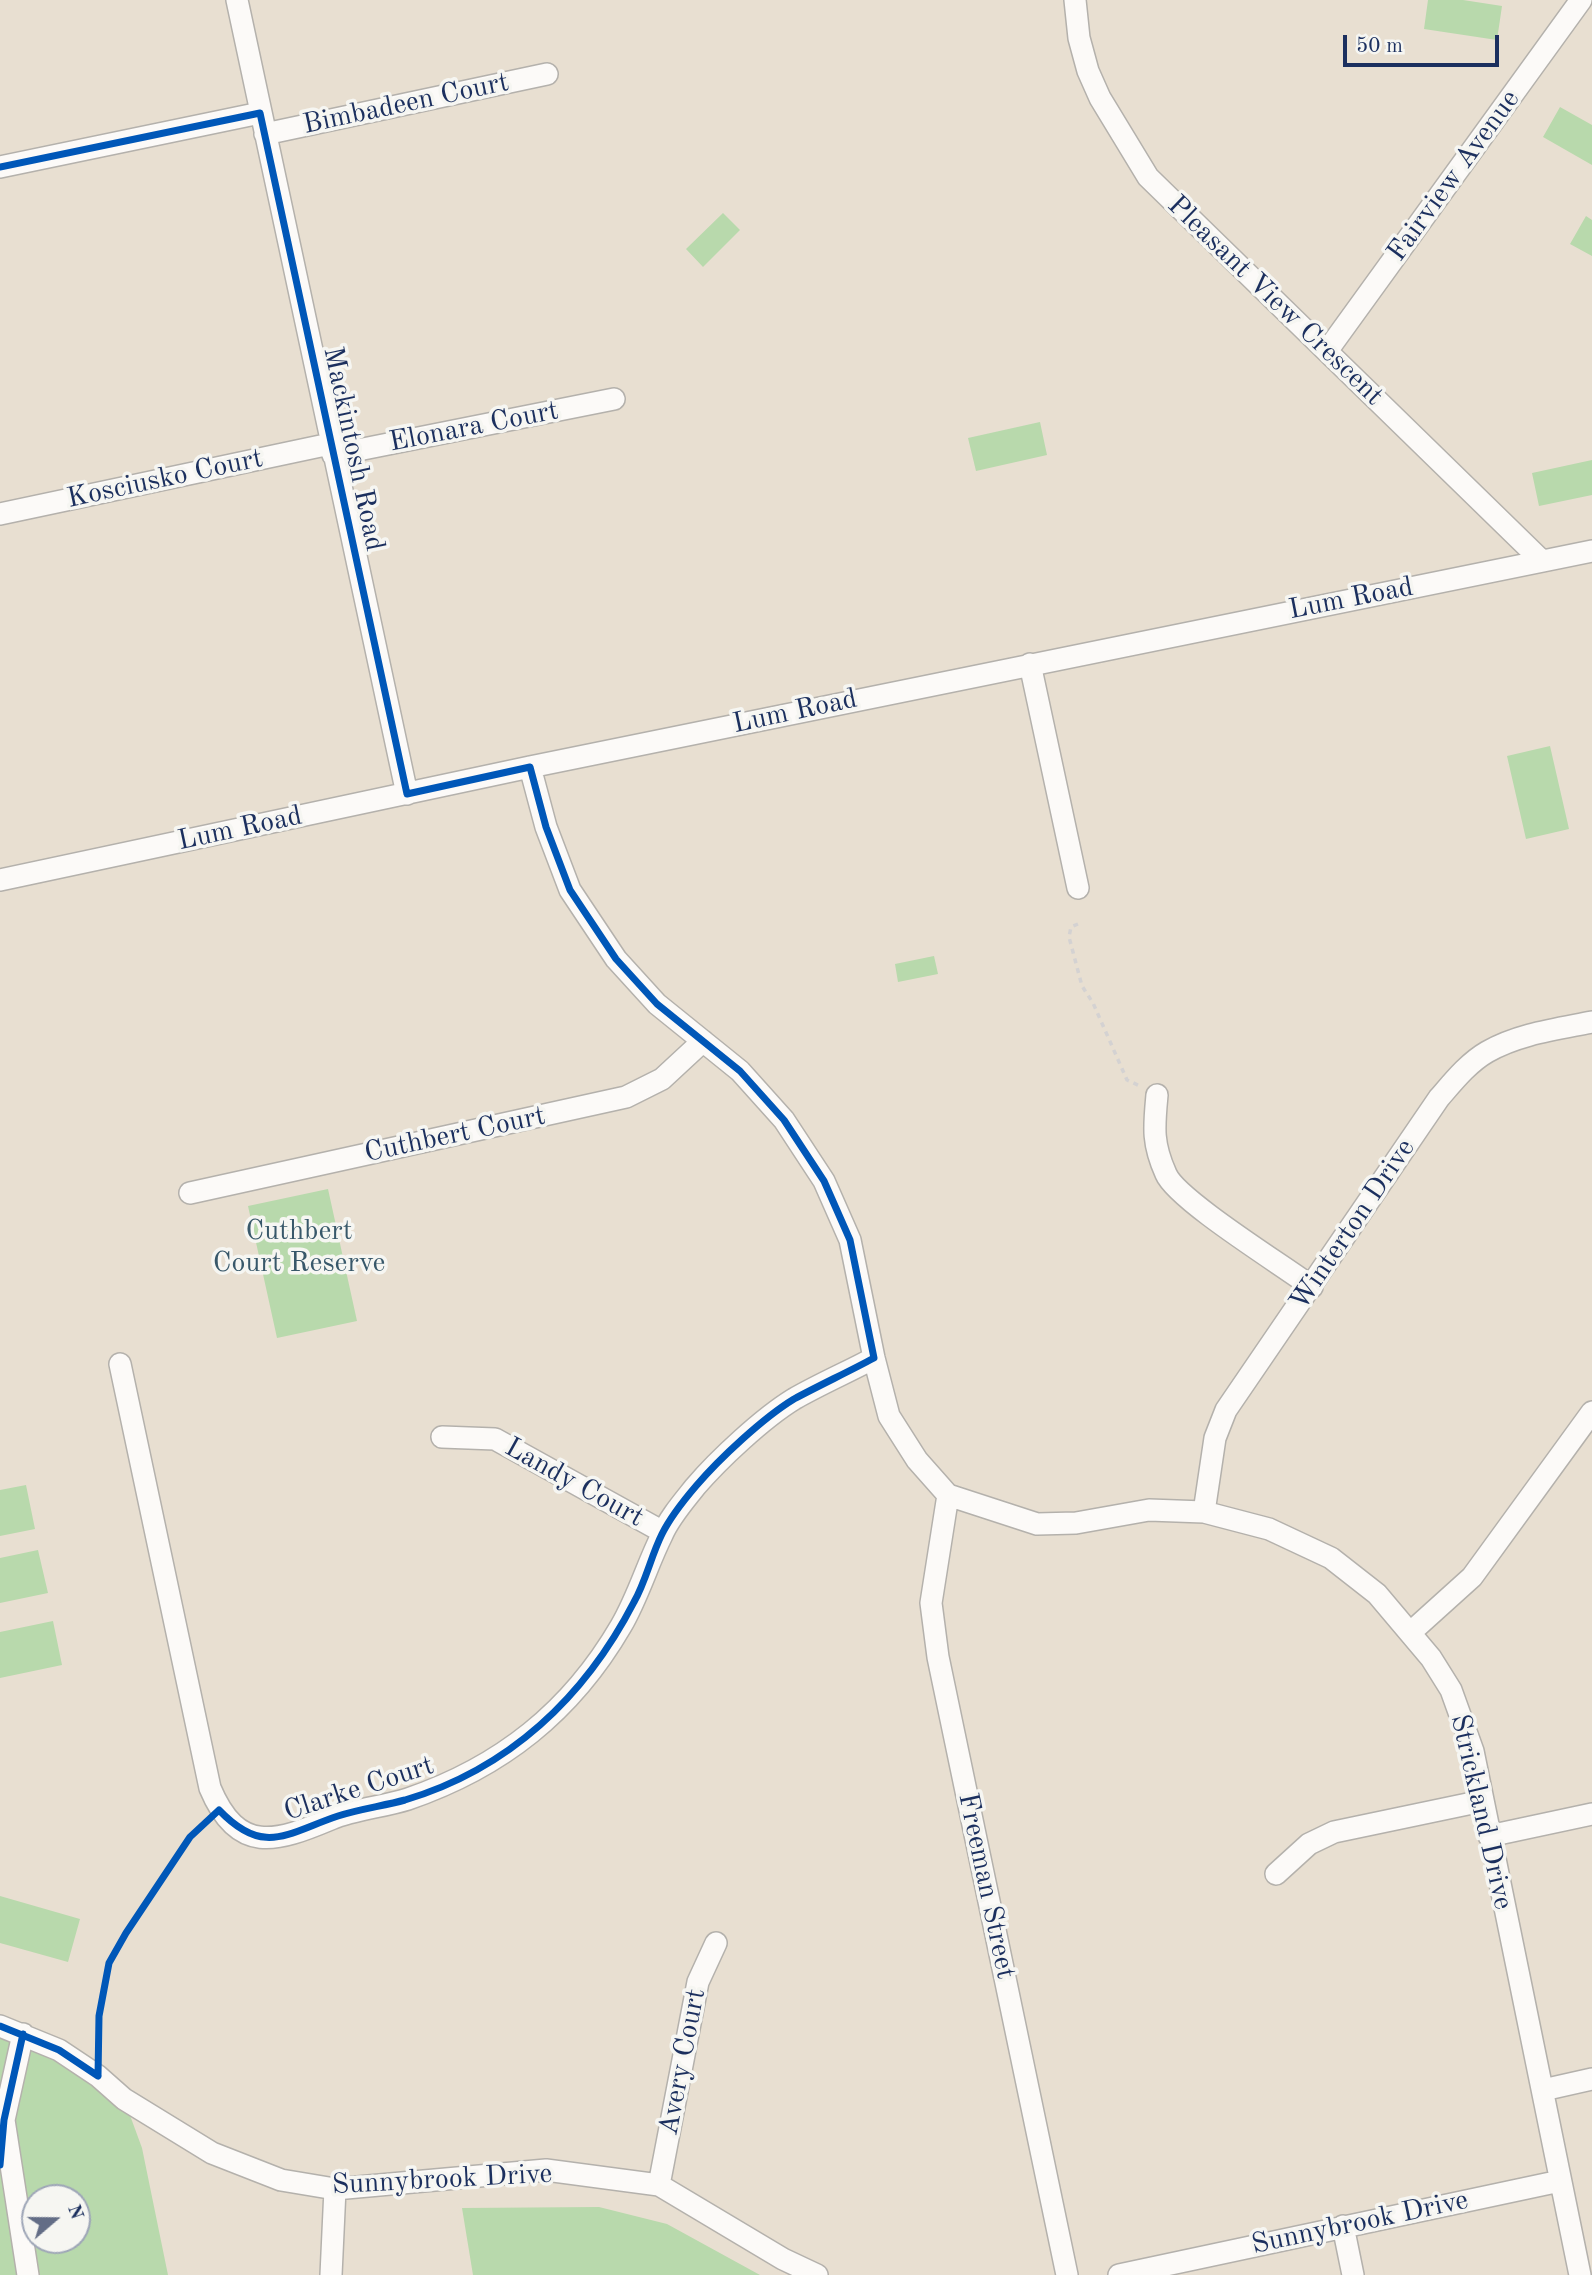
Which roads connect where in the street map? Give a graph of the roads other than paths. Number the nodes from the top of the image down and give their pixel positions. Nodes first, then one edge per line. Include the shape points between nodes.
1 (237, 0) edge
2 (1074, 0) edge
3 (1581, 0) edge
4 (547, 74) dead end
5 (262, 123) junction
6 (0, 167) edge
7 (1327, 351) junction
8 (614, 399) dead end
9 (332, 449) junction
10 (0, 514) edge
11 (1592, 551) edge
12 (1542, 561) junction
13 (1030, 664) junction
14 (530, 767) junction
15 (407, 794) junction
16 (0, 880) edge
17 (1077, 888) dead end
18 (1592, 1022) edge
19 (703, 1041) junction
20 (1157, 1095) road end
21 (190, 1192) dead end
22 (1312, 1287) junction
23 (874, 1358) junction
24 (120, 1364) dead end
25 (1592, 1412) edge
26 (442, 1437) dead end
27 (948, 1495) junction
28 (1205, 1512) junction
29 (663, 1532) junction
30 (1411, 1632) junction
31 (1482, 1801) junction
32 (1592, 1814) edge
33 (1489, 1836) junction
34 (1276, 1874) dead end
35 (716, 1943) dead end
36 (0, 2026) edge
37 (23, 2034) junction
38 (1592, 2079) edge
39 (1543, 2090) junction
40 (1560, 2181) junction
41 (659, 2185) junction
42 (335, 2189) junction
43 (1343, 2226) junction
44 (28, 2275) edge
45 (331, 2275) edge
46 (817, 2275) edge
47 (1066, 2275) edge
48 (1119, 2275) edge
49 (1353, 2275) edge
50 (1580, 2275) edge

1 - 5 street, Mackintosh Road
2 - 7 street, Pleasant View Crescent via 1088,71 1148,177
3 - 7 street, Fairview Avenue
4 - 5 street, Bimbadeen Court
5 - 6 street, Bimbadeen Court
5 - 9 street, Mackintosh Road
7 - 12 street, Pleasant View Crescent
8 - 9 street, Elonara Court
9 - 10 street, Kosciusko Court
9 - 15 street, Mackintosh Road
11 - 12 street, Lum Road
12 - 13 street, Lum Road
13 - 14 street, Lum Road
13 - 17 street
14 - 15 street, Lum Road
14 - 19 street via 570,890 616,959 657,1004
15 - 16 street, Lum Road
18 - 22 street, Winterton Drive via 1513,1041 1486,1053 1455,1079
19 - 21 street, Cuthbert Court via 663,1079 626,1097
19 - 23 street via 740,1071 784,1120 824,1181 850,1240
20 - 22 street via 1153,1135 1167,1177 1185,1197
22 - 28 street, Winterton Drive via 1226,1410 1215,1438
23 - 27 street via 889,1416 917,1460
23 - 29 street, Clarke Court via 792,1401 733,1447 695,1487
24 - 29 street, Clarke Court via 210,1788 219,1810 235,1827 259,1838 290,1836 339,1816 406,1800 467,1776 530,1736 601,1660 636,1600
25 - 30 street via 1472,1577
26 - 29 street, Landy Court via 495,1439
27 - 28 street, Strickland Drive via 1037,1524 1149,1510
27 - 47 street, Freeman Street via 931,1602 938,1657
28 - 30 street, Strickland Drive via 1269,1529 1331,1558 1377,1594
30 - 31 street, Strickland Drive via 1451,1690 1473,1751
31 - 33 street, Strickland Drive
31 - 34 street via 1334,1832 1309,1844
32 - 33 street
33 - 39 street, Strickland Drive
35 - 41 street, Avery Court via 698,1982
36 - 37 street, Sunnybrook Drive
37 - 42 street, Sunnybrook Drive via 59,2050 124,2099 212,2153 281,2180
37 - 44 street via 5,2120
38 - 39 street
39 - 40 street, Strickland Drive
40 - 43 street, Sunnybrook Drive
40 - 50 street, Strickland Drive
41 - 42 street, Sunnybrook Drive via 545,2170
41 - 46 street, Sunnybrook Drive
42 - 45 street
43 - 48 street, Sunnybrook Drive
43 - 49 street

